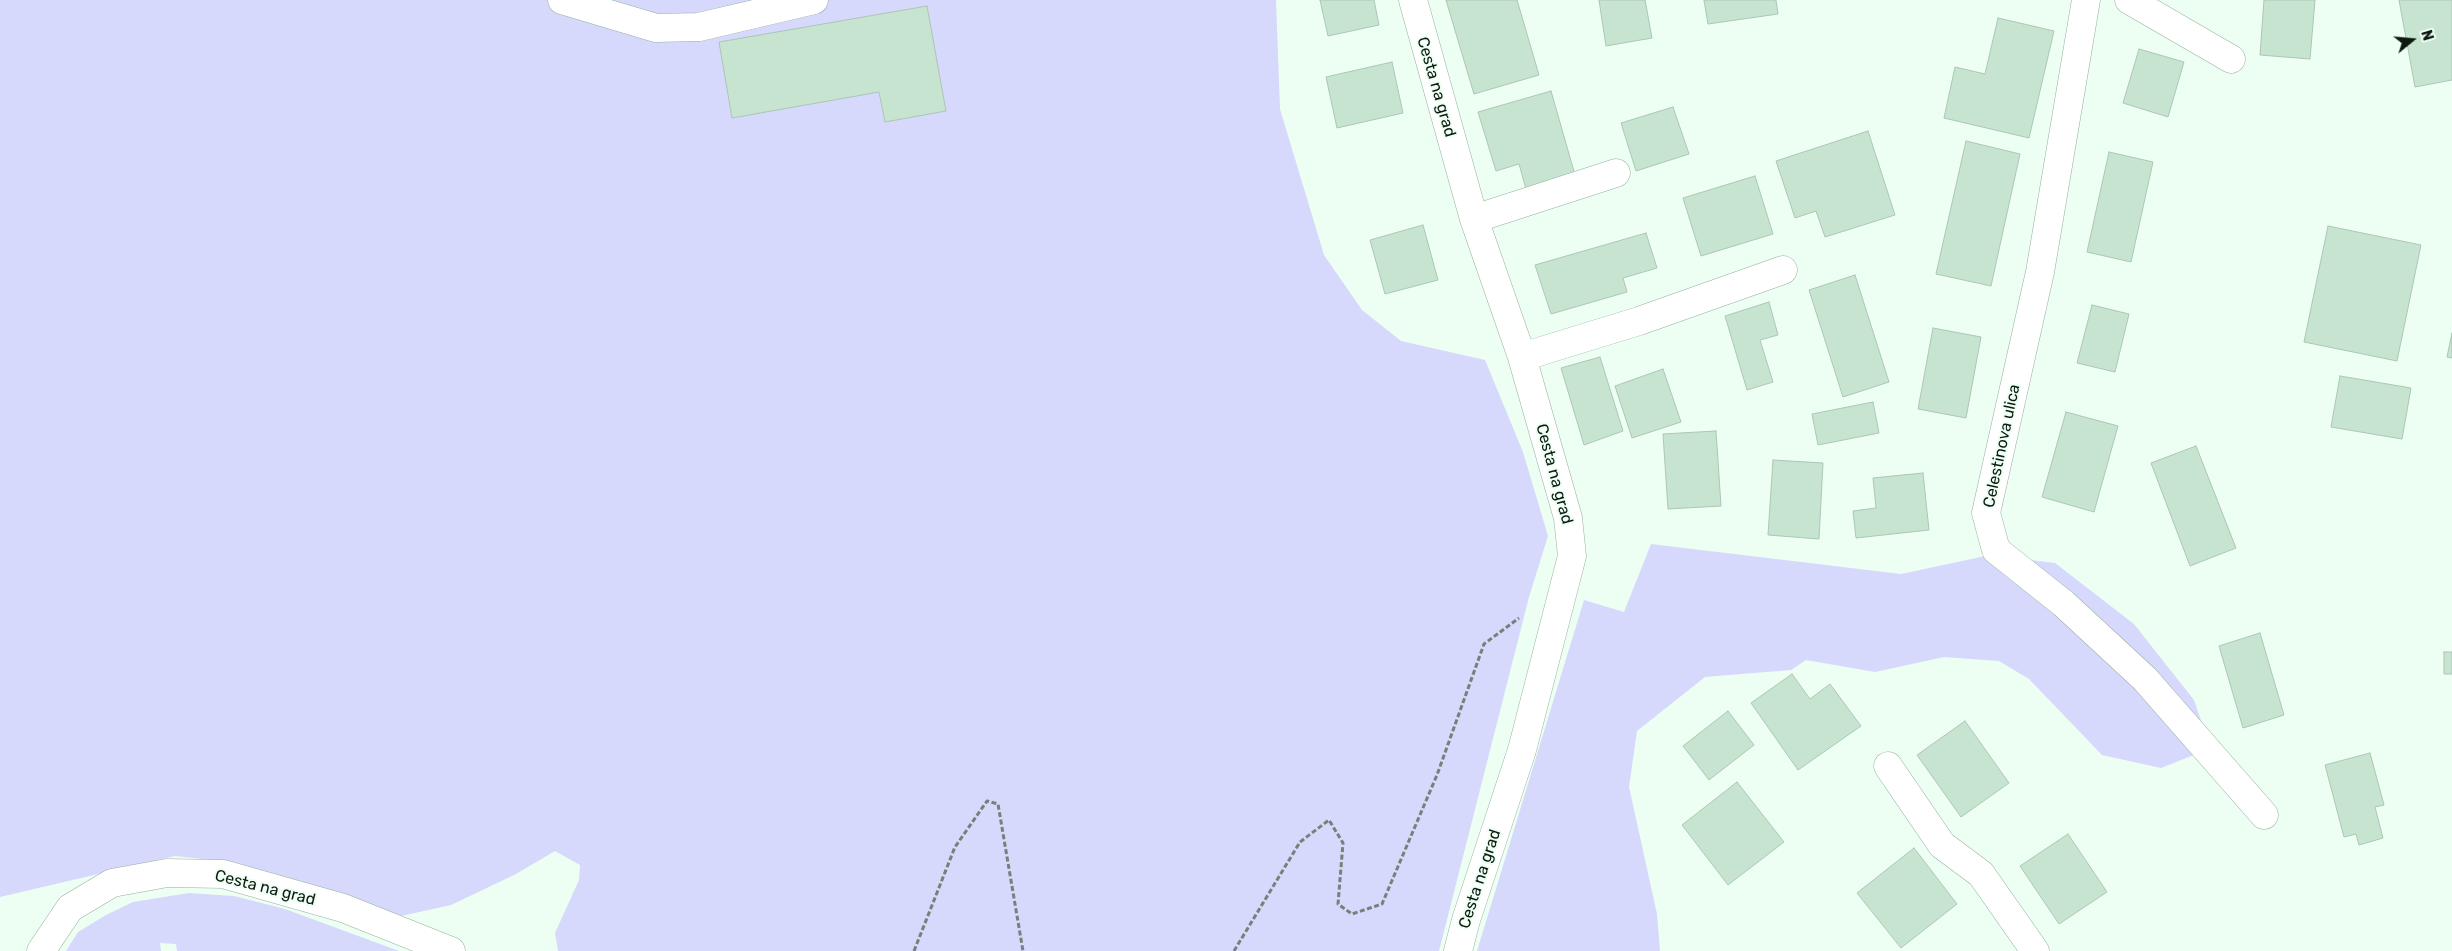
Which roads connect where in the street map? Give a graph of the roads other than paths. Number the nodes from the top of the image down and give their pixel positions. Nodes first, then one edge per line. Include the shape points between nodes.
1 (562, 0) edge
2 (814, 0) edge
3 (1413, 0) edge
4 (2086, 0) edge
5 (2129, 0) edge
6 (2231, 59) dead end
7 (1616, 172) dead end
8 (1474, 219) junction
9 (1783, 270) dead end
10 (1522, 357) junction
11 (1888, 766) dead end
12 (2264, 815) dead end
13 (41, 951) edge
14 (451, 951) edge
15 (1458, 951) edge
16 (2035, 951) edge

1 - 2 street via 656,28 698,27
3 - 8 street, Cesta na grad
4 - 12 street, Celestinova ulica via 2040,272 1986,513 1996,550 2064,604 2145,679
5 - 6 street
7 - 8 street
8 - 10 street, Cesta na grad
9 - 10 street
10 - 15 street, Cesta na grad via 1568,518 1572,556 1522,750
11 - 16 street via 1942,845 1981,874
13 - 14 street, Cesta na grad via 70,908 112,883 167,873 223,874 342,908

